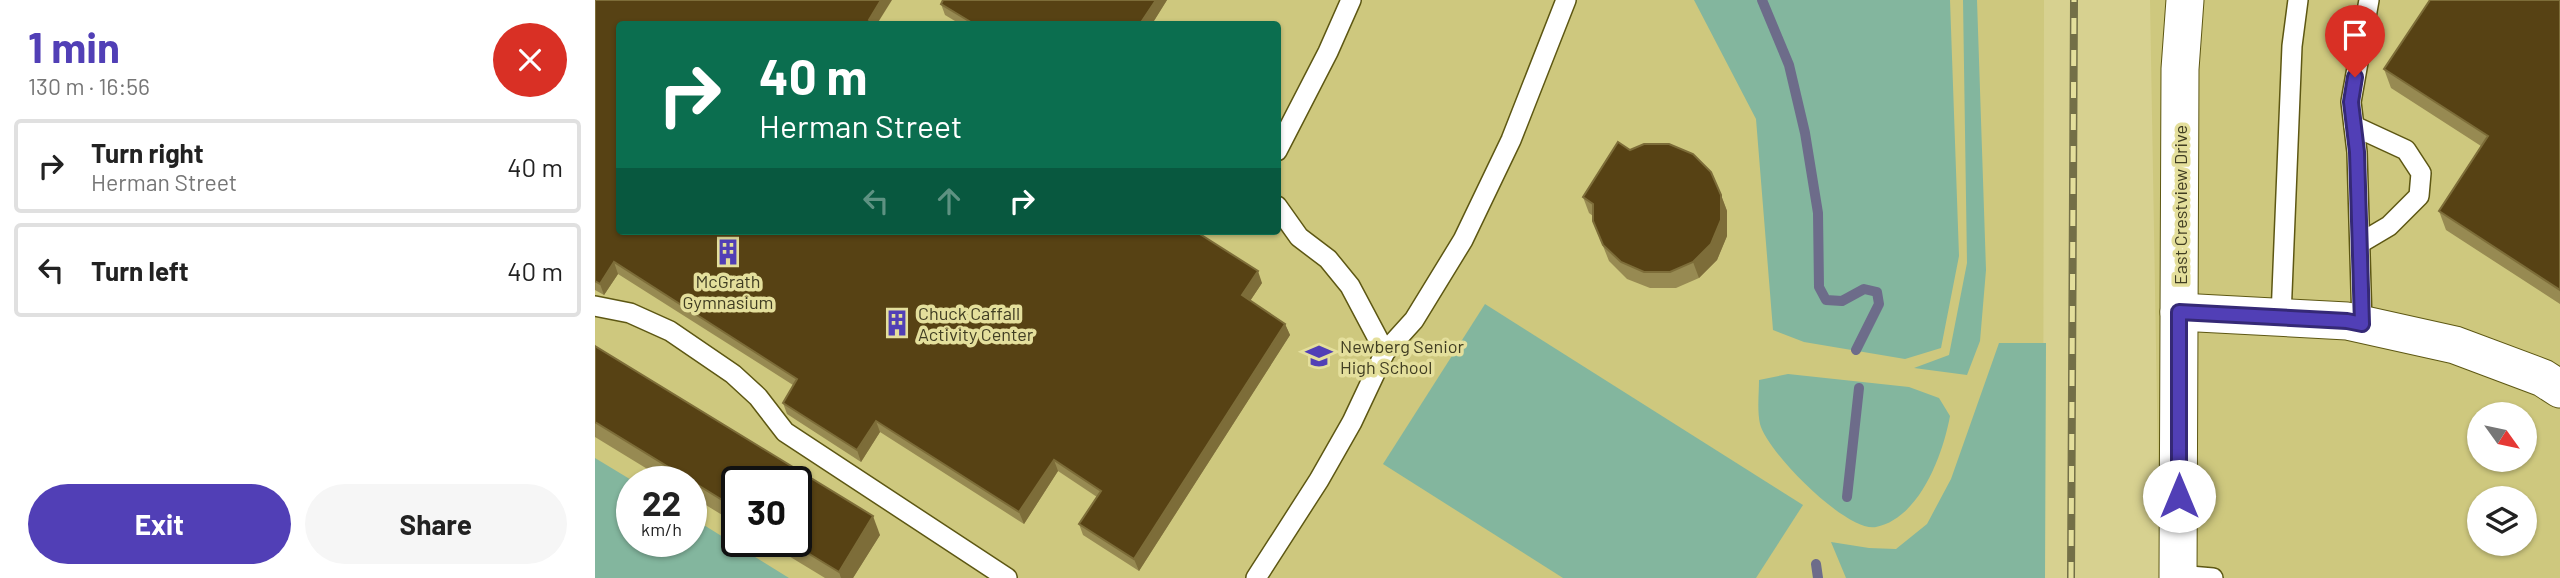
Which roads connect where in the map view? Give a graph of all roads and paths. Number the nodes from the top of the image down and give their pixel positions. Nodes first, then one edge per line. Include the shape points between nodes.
1 (1351, 0) edge
2 (1566, 0) edge
3 (2185, 0) edge
4 (2298, 0) edge
5 (2369, 0) edge
6 (2354, 126) junction
7 (1281, 143) edge
8 (1281, 212) edge
9 (2362, 242) junction
10 (595, 306) edge
11 (2179, 312) junction
12 (2281, 317) junction
13 (2362, 324) junction
14 (1385, 352) junction
15 (2560, 389) edge
16 (2190, 577) edge
17 (1007, 578) edge
18 (1256, 578) edge

1 - 7 lane
2 - 14 lane via 1511,140 1463,240 1414,320
3 - 11 street, East Crestview Drive via 2180,69
4 - 12 lane via 2292,46
5 - 6 lane via 2351,102
6 - 9 lane
6 - 9 lane via 2406,150 2421,173 2419,196 2389,226
8 - 14 lane via 1299,237 1328,259 1350,286
9 - 13 lane
10 - 17 lane via 630,313 670,331 733,374 785,432
11 - 12 street
11 - 16 street, East Crestview Drive
12 - 13 street
13 - 15 street via 2455,345 2543,378
14 - 18 lane via 1319,480

